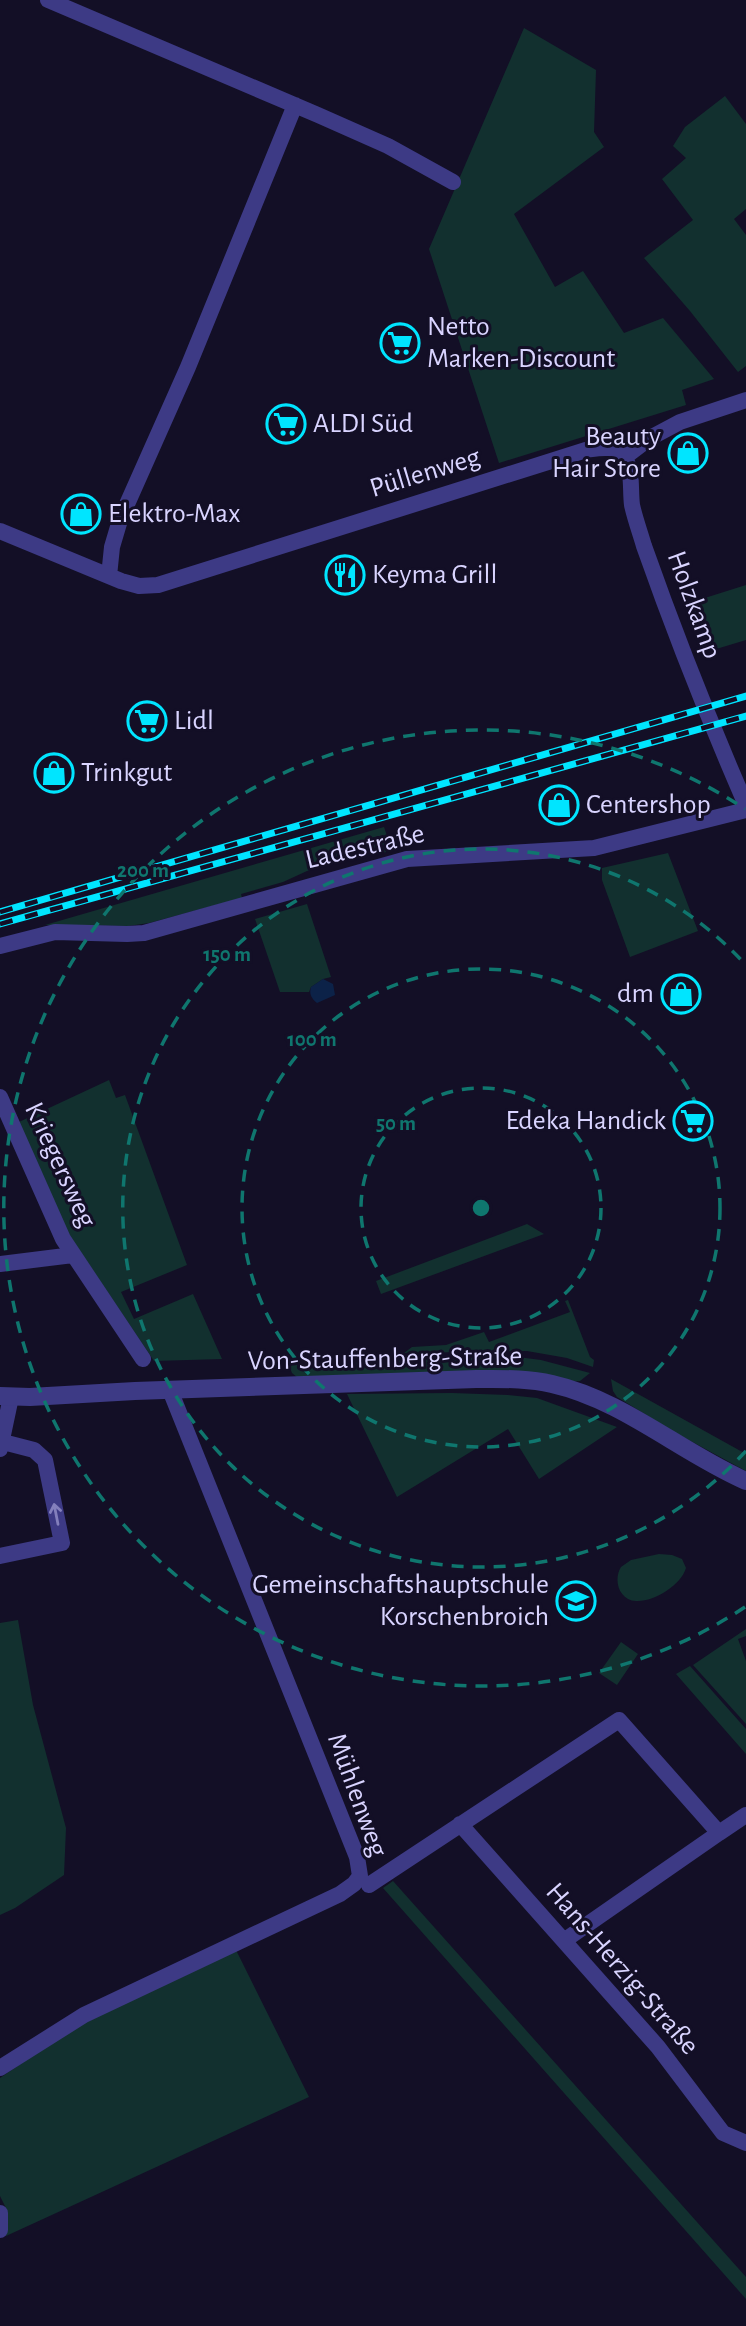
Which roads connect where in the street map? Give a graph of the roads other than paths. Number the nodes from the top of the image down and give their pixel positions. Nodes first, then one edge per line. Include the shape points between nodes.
1 (48, 0) edge
2 (295, 105) junction
3 (453, 182) dead end
4 (746, 400) edge
5 (625, 457) junction
6 (0, 531) edge
7 (109, 576) junction
8 (742, 809) edge
9 (0, 946) edge
10 (0, 1097) edge
11 (73, 1255) junction
12 (0, 1264) edge
13 (143, 1359) dead end
14 (170, 1390) junction
15 (6, 1396) edge
16 (1, 1446) edge
17 (746, 1481) edge
18 (0, 1556) edge
19 (746, 1815) edge
20 (460, 1824) junction
21 (719, 1833) junction
22 (369, 1885) dead end
23 (565, 1940) junction
24 (0, 2068) edge
25 (746, 2143) edge
26 (0, 2213) edge
27 (0, 2230) edge

1 - 2 street
2 - 3 street via 388,146
2 - 7 street via 188,368 120,520
4 - 5 street via 664,430
5 - 7 street, Püllenweg via 609,448 586,450 158,585 139,586
5 - 8 street, Holzkamp via 645,548
6 - 7 street, Püllenweg
8 - 9 street, Ladestraße via 594,848 418,857 144,933 55,932
10 - 11 street, Kriegersweg
11 - 12 street, Kriegersweg
11 - 13 street, Kriegersweg
14 - 15 street, Von-Stauffenberg-Straße
14 - 17 street, Von-Stauffenberg-Straße via 476,1379 543,1382 611,1406
14 - 24 street, Mühlenweg via 352,1844 360,1876 340,1894 84,2015
15 - 16 street
18 -> 16 street via 62,1544 44,1460 34,1450
19 - 21 street
20 - 21 street via 619,1720
20 - 22 street
20 - 23 street, Hans-Herzig-Straße
21 - 23 street
23 - 25 street, Hans-Herzig-Straße via 658,2047 723,2133
26 - 27 street

